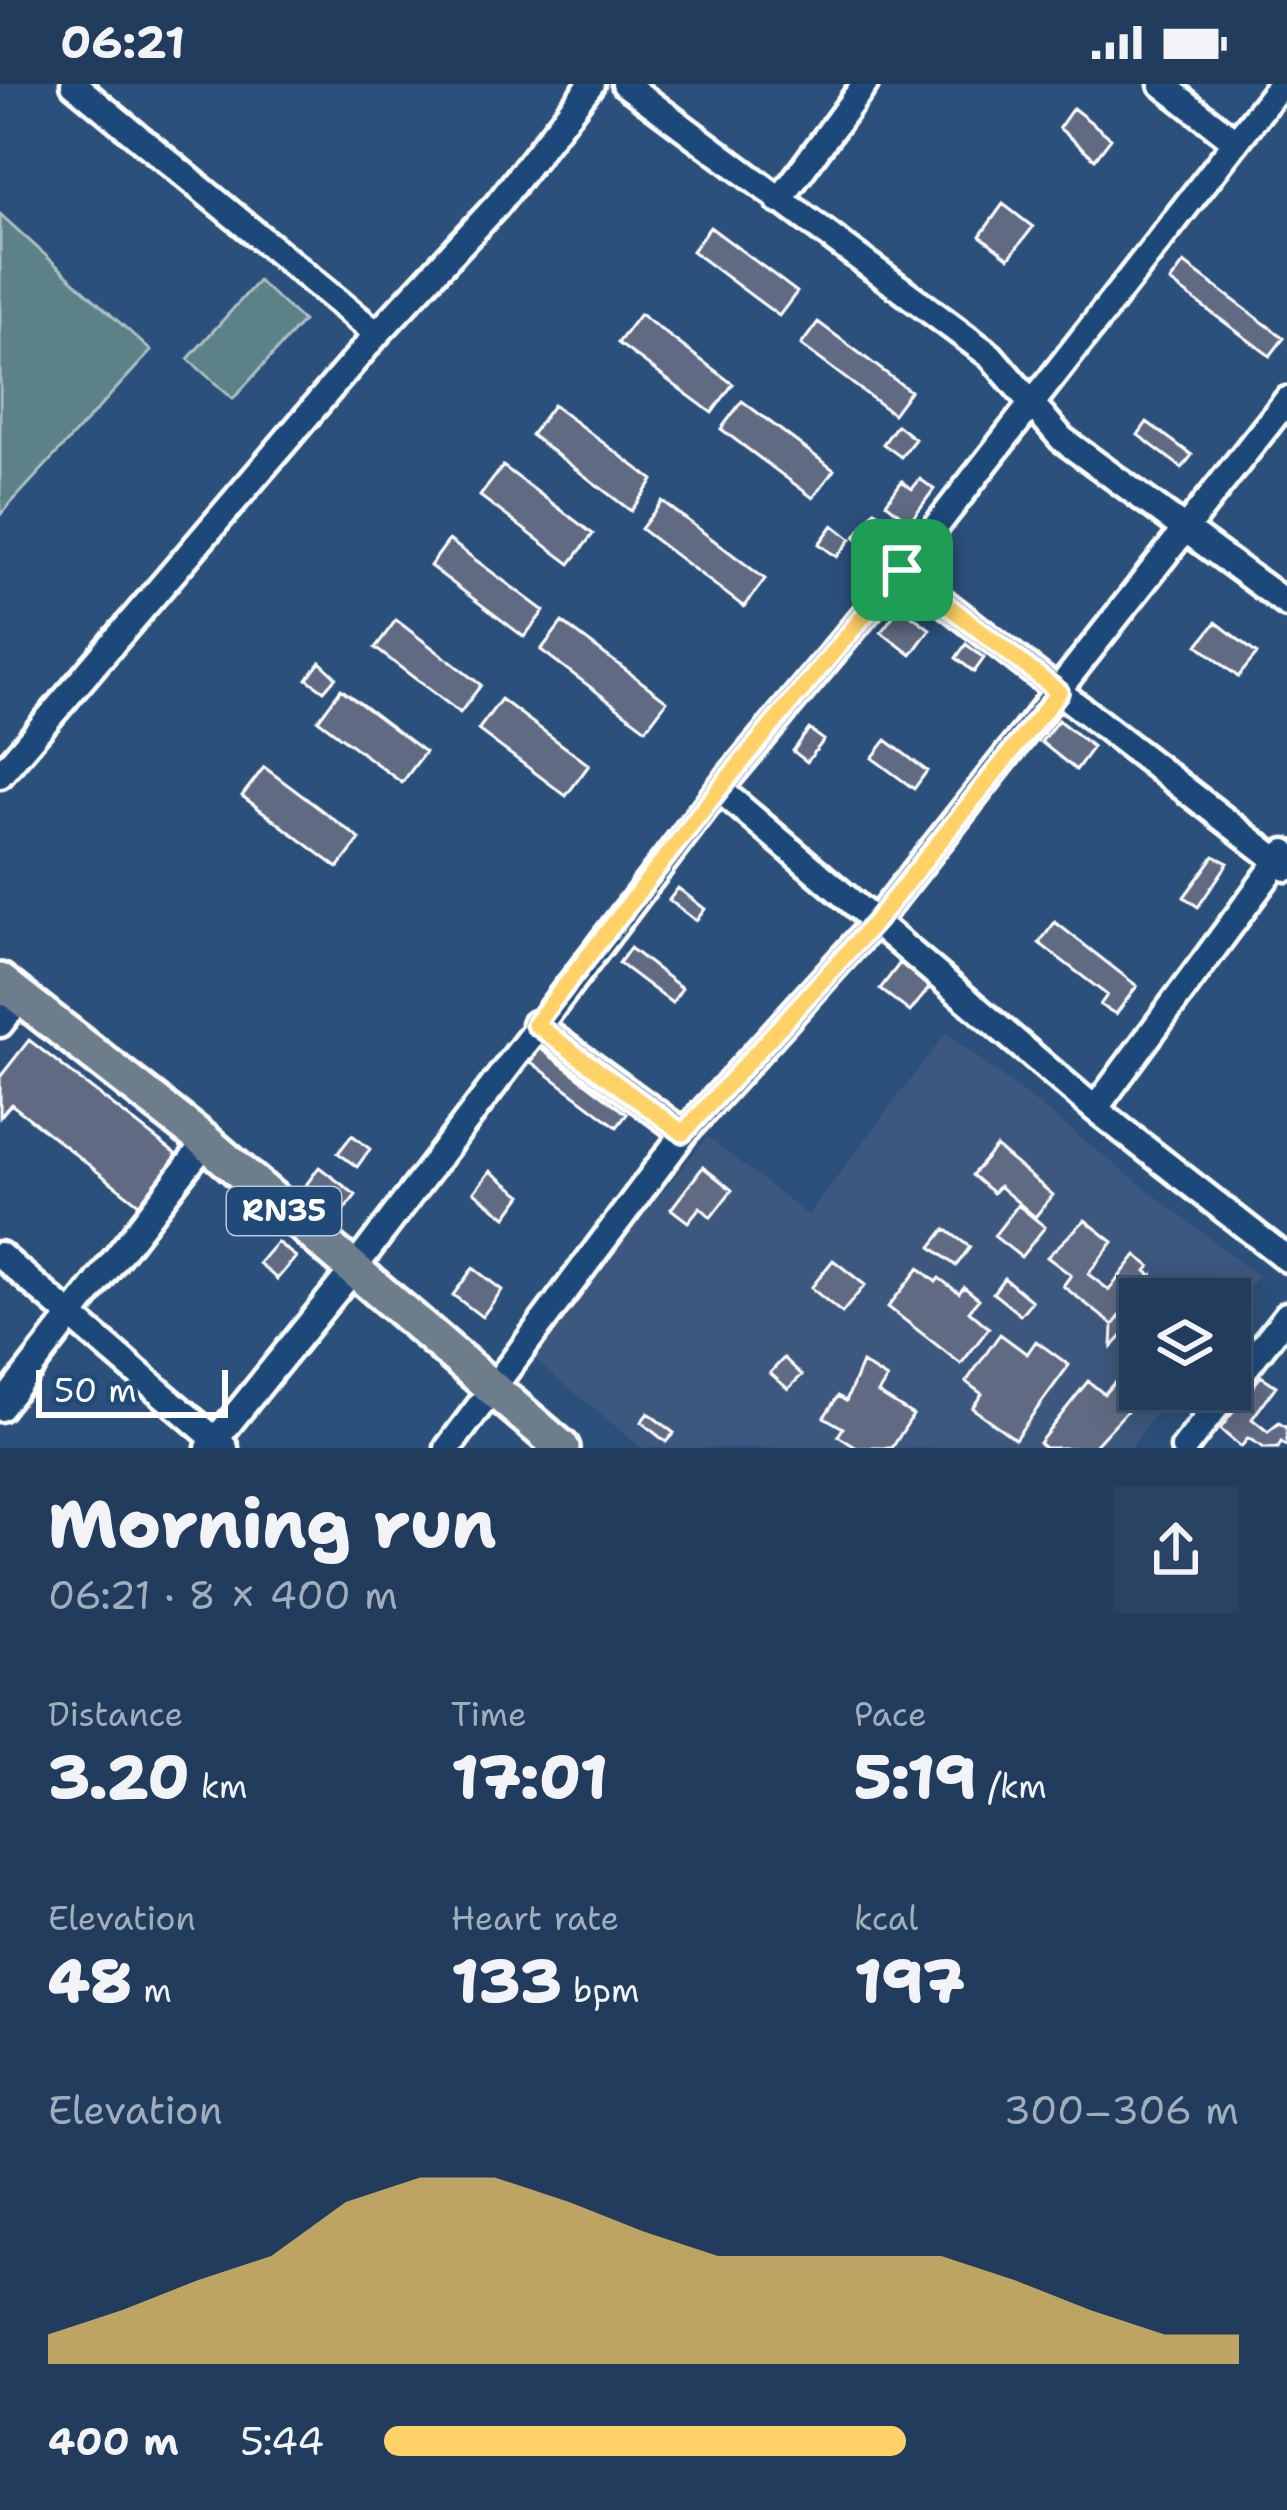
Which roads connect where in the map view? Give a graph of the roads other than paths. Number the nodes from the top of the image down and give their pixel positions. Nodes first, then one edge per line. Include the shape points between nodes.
1 (74, 84) edge
2 (591, 84) edge
3 (625, 84) edge
4 (865, 84) edge
5 (1162, 84) edge
6 (1281, 84) edge
7 (1236, 142) junction
8 (779, 201) junction
9 (377, 334) junction
10 (1030, 399) junction
11 (1287, 400) edge
12 (1189, 527) junction
13 (902, 570) junction
14 (1287, 604) edge
15 (1059, 692) junction
16 (0, 775) edge
17 (719, 789) junction
18 (1284, 860) edge
19 (876, 921) junction
20 (11, 988) edge
21 (0, 1024) edge
22 (535, 1024) junction
23 (1095, 1109) junction
24 (683, 1133) junction
25 (206, 1142) junction
26 (0, 1255) edge
27 (1287, 1259) edge
28 (352, 1271) junction
29 (1287, 1315) edge
30 (75, 1316) junction
31 (1251, 1362) edge
32 (493, 1392) junction
33 (0, 1408) edge
34 (1214, 1410) edge
35 (216, 1446) edge
36 (448, 1448) edge
37 (562, 1448) edge
38 (1184, 1448) edge

1 - 9 street
2 - 9 street via 497,205
3 - 8 street
4 - 8 street
5 - 7 street
6 - 7 street
7 - 10 street
8 - 10 street via 991,356
9 - 16 street
10 - 12 street via 1062,439
10 - 13 street
11 - 12 street
12 - 14 street
12 - 15 street
13 - 15 street
13 - 17 street
15 - 18 street
15 - 19 street
17 - 19 street
17 - 22 street
18 - 23 street
19 - 23 street
19 - 24 street
20 - 21 street
20 - 25 main road, RN35
22 - 24 street
22 - 28 street
23 - 27 street
24 - 32 street
25 - 28 main road, RN35
25 - 30 street
26 - 30 street
28 - 32 main road, RN35
28 - 35 street
29 - 31 street
30 - 33 street
30 - 35 street
32 - 36 street
32 - 37 main road, RN35
34 - 38 street

